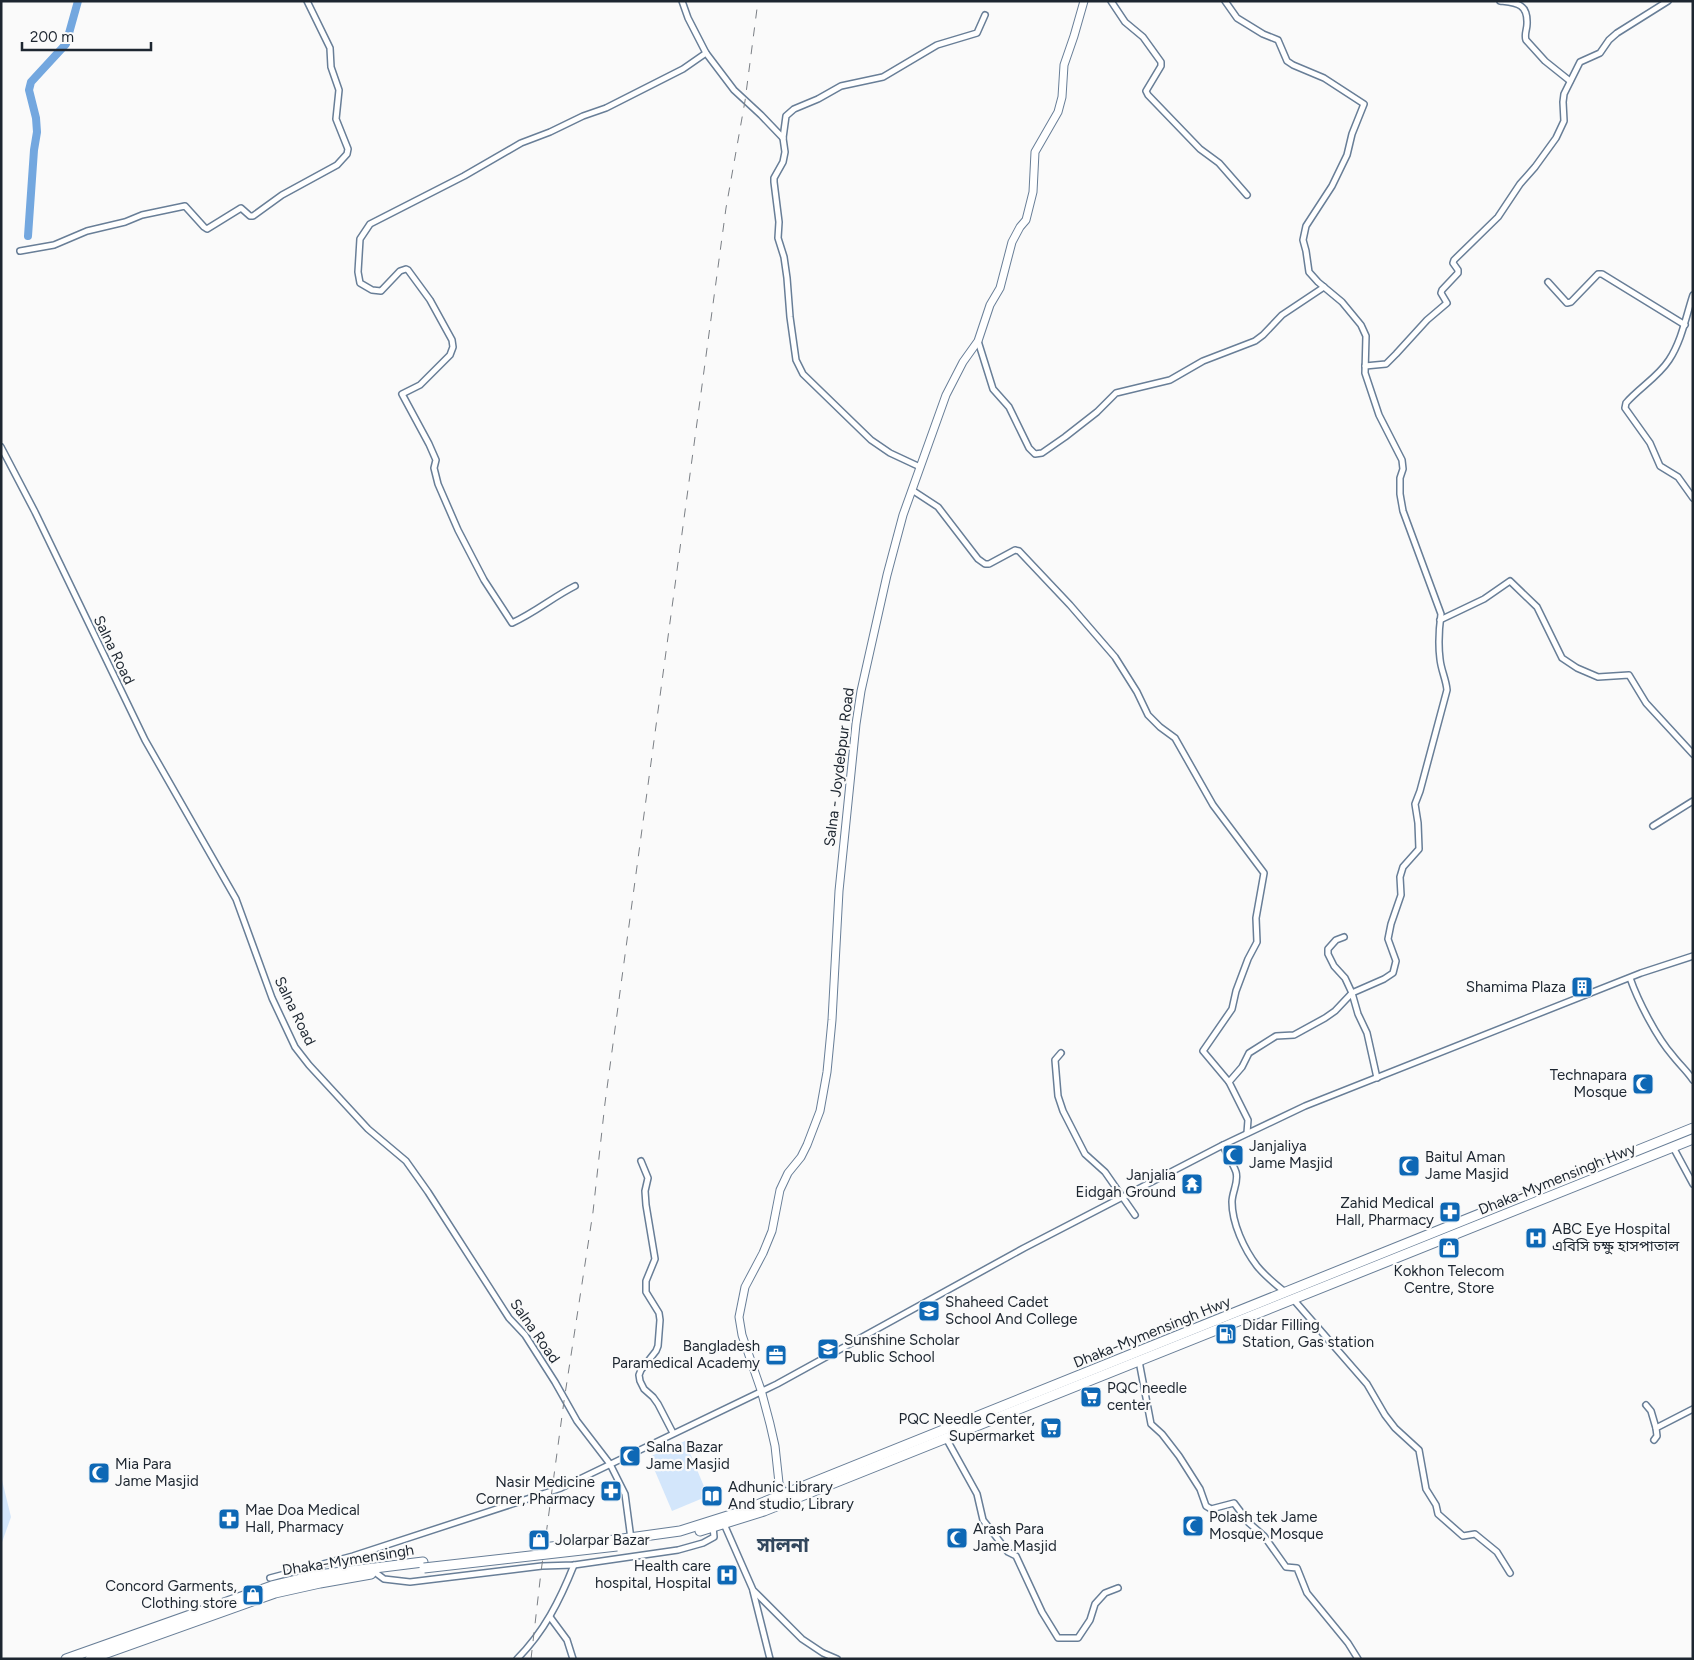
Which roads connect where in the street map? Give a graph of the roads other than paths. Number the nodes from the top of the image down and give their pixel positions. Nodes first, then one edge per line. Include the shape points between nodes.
1 (307, 1) edge
2 (682, 1) edge
3 (1084, 1) edge
4 (1111, 1) edge
5 (1226, 1) edge
6 (1500, 1) edge
7 (1668, 1) edge
8 (985, 15) dead end
9 (706, 53) junction
10 (1570, 81) junction
11 (783, 138) junction
12 (1247, 195) dead end
13 (20, 251) dead end
14 (1548, 282) dead end
15 (1324, 287) junction
16 (1693, 294) edge
17 (1685, 325) junction
18 (978, 341) junction
19 (1365, 366) junction
20 (1, 447) edge
21 (920, 467) junction
22 (912, 490) junction
23 (1693, 498) edge
24 (575, 586) dead end
25 (1440, 620) junction
26 (1693, 754) edge
27 (1693, 801) edge
28 (1654, 826) dead end
29 (1344, 937) dead end
30 (1693, 956) edge
31 (1630, 978) junction
32 (1352, 993) junction
33 (1061, 1053) dead end
34 (1377, 1078) junction
35 (1693, 1080) edge
36 (1229, 1082) junction
37 (1693, 1128) edge
38 (1247, 1133) junction
39 (1693, 1139) edge
40 (1223, 1145) junction
41 (1673, 1147) junction
42 (641, 1161) dead end
43 (1693, 1184) edge
44 (1122, 1196) junction
45 (1135, 1215) dead end
46 (1285, 1292) junction
47 (1293, 1299) junction
48 (1139, 1361) junction
49 (761, 1390) junction
50 (1646, 1405) dead end
51 (1693, 1408) edge
52 (1656, 1428) junction
53 (673, 1433) junction
54 (946, 1438) junction
55 (1654, 1440) dead end
56 (610, 1464) junction
57 (784, 1494) junction
58 (724, 1524) junction
59 (713, 1527) junction
60 (631, 1539) junction
61 (616, 1543) junction
62 (423, 1565) junction
63 (574, 1565) junction
64 (376, 1573) junction
65 (1510, 1573) dead end
66 (270, 1578) dead end
67 (1118, 1588) dead end
68 (753, 1590) junction
69 (550, 1617) junction
70 (66, 1659) edge
71 (90, 1659) edge
72 (517, 1659) edge
73 (573, 1659) edge
74 (770, 1659) edge
75 (837, 1659) edge
76 (1358, 1659) edge

1 - 13 street via 330,48 331,66 339,90 336,119 348,149 337,165 282,195 253,216 241,208 208,229 185,206 87,231 54,245
2 - 9 street
3 - 18 main road, Salna - Joydebpur Road via 1064,64 1058,112 1035,152 1035,178 1026,220 1012,242 1000,288 990,305
4 - 12 street via 1161,62 1146,91 1148,95 1200,149 1220,163
5 - 15 street via 1237,18 1278,40 1287,61 1324,78 1364,104 1347,155 1303,234 1308,272
6 - 10 street via 1521,7 1526,14 1526,40
7 - 10 street via 1617,33 1600,53 1580,62
8 - 11 street via 977,33 937,45 882,77 841,86 794,109 786,116
9 - 11 street via 734,90
9 - 24 street via 683,69 606,108 521,143 370,224 360,239 360,283 382,291 400,270 408,270 430,300 452,340 450,355 420,385 402,394 436,460 434,468 438,484 458,530 504,613 512,623
10 - 19 street via 1564,94 1564,121 1556,138 1498,217 1454,260 1458,274 1441,293 1448,303 1427,320 1386,364
11 - 21 street via 783,162 774,182 778,238 784,257 796,360 804,374 871,440 890,454
14 - 17 street via 1567,302 1571,302 1598,274 1602,274
15 - 18 street via 1282,315 1254,341 1203,361 1170,380 1116,393 1065,437 1035,454 1008,407 993,389
15 - 19 street via 1362,325 1366,336
16 - 17 street
17 - 23 street via 1669,359 1625,408 1650,443 1660,466 1678,477
18 - 21 main road, Salna - Joydebpur Road via 946,395
19 - 25 street via 1379,415 1402,460 1400,494 1403,511 1441,614
20 - 56 street, Salna Road via 145,740 236,899 272,998 296,1047 368,1128 406,1161 509,1318 525,1334 577,1421
21 - 22 main road, Salna - Joydebpur Road
22 - 36 street via 938,507 978,559 989,564 1019,550 1070,605 1115,657 1153,721 1175,738 1212,805 1264,873 1256,918 1257,942 1232,1008 1203,1051
22 - 49 main road, Salna - Joydebpur Road via 888,575 856,724 839,891 828,1063 820,1111 801,1157 780,1190 772,1232 740,1304 742,1335
25 - 26 street via 1484,599 1510,581 1536,606 1562,658 1598,677 1629,675 1646,703
25 - 32 street via 1439,657 1447,690 1415,804 1419,849 1403,867 1400,876 1402,895 1388,939 1396,961 1395,968 1384,979
27 - 28 street
29 - 32 street via 1336,940 1328,954
30 - 31 street
31 - 34 street
31 - 35 street via 1637,998 1672,1056
32 - 34 street
32 - 36 street via 1325,1018 1294,1035 1276,1036 1249,1053
33 - 44 street via 1056,1060 1058,1096 1063,1111 1085,1154 1105,1172
34 - 38 street
36 - 38 street via 1248,1120
37 - 46 highway, Dhaka-Mymensingh Hwy
38 - 40 street
39 - 41 highway, Dhaka-Mymensingh Hwy
40 - 44 street
40 - 46 street via 1236,1172 1232,1210 1238,1230 1256,1264
41 - 43 street
41 - 47 highway, Dhaka-Mymensingh Hwy
42 - 53 street via 648,1178 646,1204 655,1259 646,1281 646,1292 660,1320 658,1346 639,1375 644,1389 663,1412
44 - 45 street
44 - 49 street
46 - 57 highway, Dhaka-Mymensingh Hwy
47 - 48 highway, Dhaka-Mymensingh Hwy
47 - 65 street via 1367,1384 1395,1428 1419,1450 1426,1489 1438,1514 1463,1536 1475,1534 1497,1552
48 - 54 highway, Dhaka-Mymensingh Hwy
48 - 76 street via 1151,1424 1179,1456 1200,1489 1206,1506 1211,1509 1234,1503 1286,1567 1297,1568 1307,1593
49 - 53 street
49 - 57 main road, Salna - Joydebpur Road via 775,1446 779,1484
50 - 52 street
51 - 52 street
52 - 55 street
53 - 56 street
54 - 58 highway, Dhaka-Mymensingh Hwy
54 - 67 street via 978,1494 983,1520 1008,1552 1016,1556 1058,1638 1078,1638 1090,1620 1095,1604 1105,1593
56 - 60 street, Salna Road via 625,1494
56 - 66 street via 561,1488 352,1556
57 - 60 highway, Dhaka-Mymensingh Hwy via 680,1531
58 - 59 highway, Dhaka-Mymensingh Hwy
58 - 68 street
59 - 61 highway, Dhaka-Mymensingh Hwy via 672,1538
59 - 63 street via 714,1538 678,1550
60 - 61 highway, Dhaka-Mymensingh Hwy
61 - 62 highway, Dhaka-Mymensingh, bridge
62 - 64 highway, Dhaka-Mymensingh
62 - 70 highway, Dhaka-Mymensingh via 318,1575 272,1586
63 - 64 street via 410,1582 384,1579
63 - 69 street
64 - 71 highway, Dhaka-Mymensingh via 275,1593
68 - 74 street
68 - 75 street via 802,1639
69 - 72 street
69 - 73 street via 568,1640

